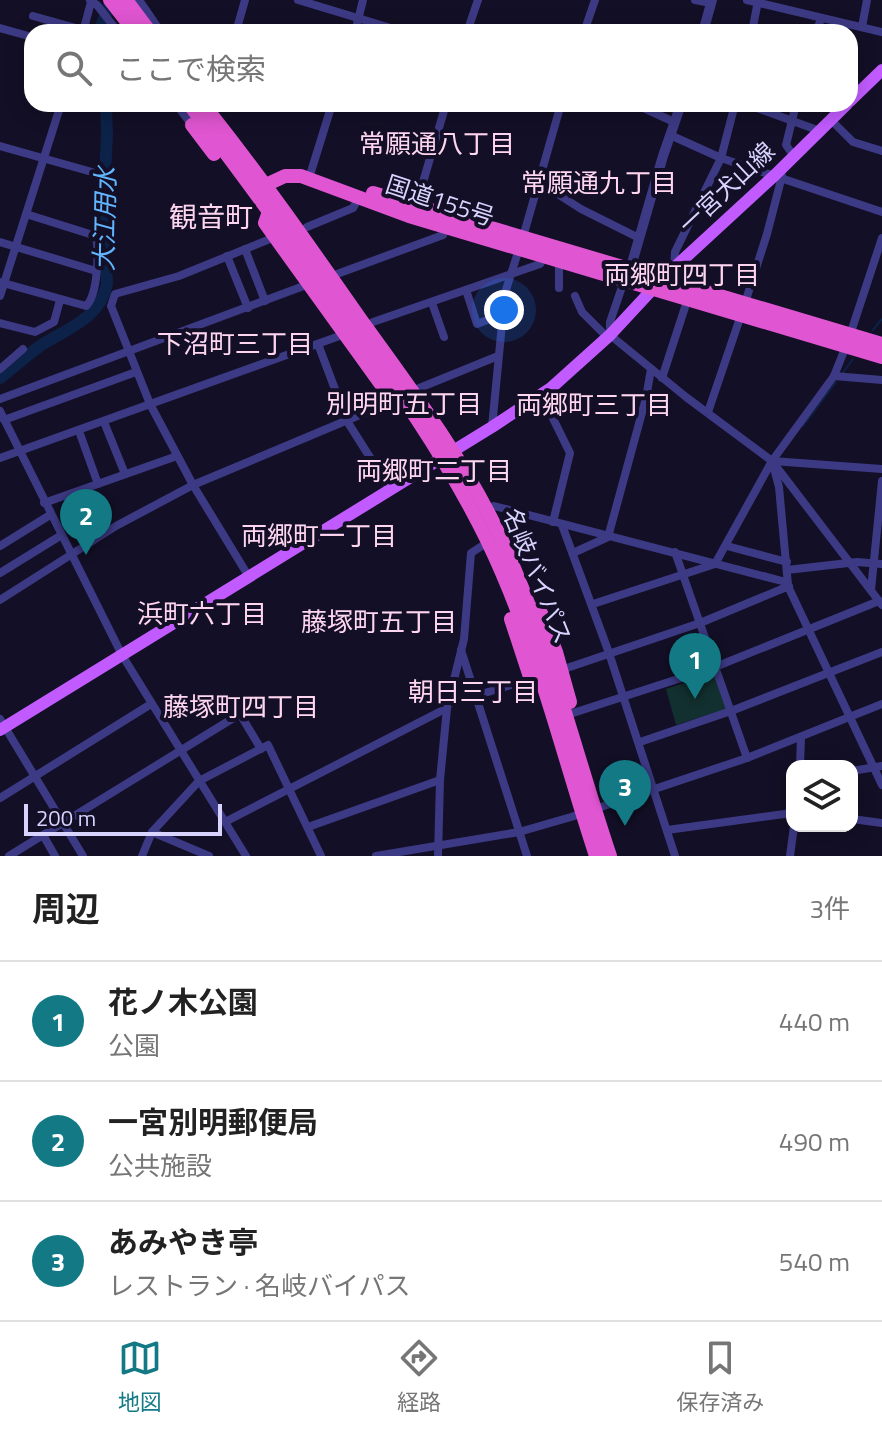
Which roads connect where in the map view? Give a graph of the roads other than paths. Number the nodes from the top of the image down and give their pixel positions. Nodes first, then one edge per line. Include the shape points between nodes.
1 (124, 0) edge
2 (139, 0) edge
3 (245, 0) edge
4 (298, 0) edge
5 (363, 0) edge
6 (478, 0) edge
7 (595, 0) edge
8 (695, 0) edge
9 (747, 0) edge
10 (867, 0) edge
11 (91, 1) edge
12 (712, 2) edge
13 (758, 2) edge
14 (105, 4) edge
15 (33, 16) dead end
16 (357, 18) junction
17 (821, 19) junction
18 (60, 24) edge
19 (85, 24) edge
20 (112, 24) edge
21 (114, 24) edge
22 (126, 24) edge
23 (144, 24) edge
24 (156, 24) edge
25 (238, 24) edge
26 (356, 24) edge
27 (377, 24) edge
28 (470, 24) edge
29 (587, 24) edge
30 (705, 24) edge
31 (754, 24) edge
32 (819, 24) edge
33 (847, 24) edge
34 (858, 26) edge
35 (862, 27) junction
36 (0, 28) edge
37 (882, 32) edge
38 (24, 35) edge
39 (882, 70) edge
40 (858, 93) edge
41 (59, 112) edge
42 (196, 112) edge
43 (213, 112) edge
44 (330, 112) edge
45 (444, 112) edge
46 (559, 112) edge
47 (652, 112) edge
48 (678, 112) edge
49 (733, 112) edge
50 (766, 112) edge
51 (794, 112) edge
52 (839, 112) edge
53 (831, 120) junction
54 (674, 122) junction
55 (791, 122) junction
56 (820, 131) junction
57 (670, 135) junction
58 (0, 146) edge
59 (882, 151) edge
60 (794, 156) junction
61 (721, 158) junction
62 (44, 159) junction
63 (92, 172) dead end
64 (310, 175) junction
65 (778, 176) junction
66 (539, 182) junction
67 (260, 185) junction
68 (359, 197) junction
69 (416, 206) junction
70 (274, 208) junction
71 (882, 212) edge
72 (26, 214) junction
73 (307, 227) junction
74 (446, 227) junction
75 (275, 237) junction
76 (639, 238) junction
77 (882, 238) edge
78 (0, 242) edge
79 (521, 243) junction
80 (16, 247) junction
81 (245, 249) junction
82 (227, 256) junction
83 (544, 257) junction
84 (559, 261) junction
85 (674, 268) junction
86 (96, 271) junction
87 (337, 274) junction
88 (511, 275) junction
89 (627, 275) junction
90 (2, 283) edge
91 (309, 284) junction
92 (657, 284) junction
93 (559, 288) dead end
94 (466, 290) junction
95 (0, 296) edge
96 (575, 296) dead end
97 (688, 298) junction
98 (60, 300) junction
99 (265, 301) junction
100 (432, 303) junction
101 (248, 308) junction
102 (743, 309) junction
103 (503, 314) junction
104 (373, 322) junction
105 (0, 323) edge
106 (345, 334) junction
107 (609, 336) junction
108 (444, 337) dead end
109 (848, 341) junction
110 (318, 344) junction
111 (882, 344) edge
112 (23, 349) dead end
113 (129, 351) junction
114 (498, 356) junction
115 (882, 357) edge
116 (0, 369) edge
117 (651, 369) junction
118 (136, 372) junction
119 (834, 376) junction
120 (662, 378) junction
121 (882, 380) edge
122 (409, 387) junction
123 (541, 394) junction
124 (0, 399) edge
125 (393, 401) junction
126 (150, 404) junction
127 (411, 408) junction
128 (708, 412) junction
129 (2, 415) edge
130 (347, 421) junction
131 (104, 422) junction
132 (492, 427) junction
133 (79, 431) junction
134 (19, 451) junction
135 (448, 454) junction
136 (177, 456) junction
137 (0, 458) edge
138 (772, 461) junction
139 (882, 469) edge
140 (125, 474) junction
141 (882, 481) edge
142 (98, 484) junction
143 (193, 485) junction
144 (474, 485) junction
145 (390, 489) junction
146 (44, 503) junction
147 (494, 506) junction
148 (50, 515) junction
149 (557, 523) junction
150 (60, 536) junction
151 (608, 537) junction
152 (488, 542) junction
153 (0, 546) edge
154 (727, 546) junction
155 (675, 552) junction
156 (573, 553) junction
157 (70, 555) junction
158 (850, 562) junction
159 (715, 564) junction
160 (878, 564) edge
161 (787, 566) junction
162 (0, 573) edge
163 (502, 574) junction
164 (684, 575) junction
165 (249, 577) junction
166 (789, 585) junction
167 (871, 590) junction
168 (0, 600) edge
169 (880, 603) edge
170 (593, 604) junction
171 (700, 623) junction
172 (810, 629) junction
173 (541, 642) junction
174 (461, 649) junction
175 (556, 652) junction
176 (882, 652) edge
177 (609, 653) junction
178 (122, 655) junction
179 (715, 667) junction
180 (561, 670) junction
181 (830, 671) junction
182 (531, 679) junction
183 (477, 695) junction
184 (536, 695) junction
185 (624, 696) junction
186 (151, 704) junction
187 (882, 704) edge
188 (447, 706) junction
189 (551, 709) junction
190 (731, 711) junction
191 (573, 713) junction
192 (850, 717) junction
193 (2, 725) edge
194 (801, 737) junction
195 (572, 739) junction
196 (640, 742) junction
197 (261, 749) junction
198 (181, 750) junction
199 (747, 758) junction
200 (800, 760) edge
201 (879, 768) edge
202 (858, 770) edge
203 (34, 777) junction
204 (440, 780) junction
205 (199, 781) junction
206 (882, 785) edge
207 (290, 789) junction
208 (654, 789) junction
209 (575, 792) junction
210 (0, 798) edge
211 (588, 812) junction
212 (786, 814) edge
213 (858, 820) edge
214 (225, 822) junction
215 (882, 823) edge
216 (63, 824) junction
217 (308, 827) junction
218 (667, 830) junction
219 (601, 831) junction
220 (152, 832) junction
221 (519, 832) junction
222 (793, 832) edge
223 (43, 835) junction
224 (437, 852) edge
225 (9, 856) edge
226 (55, 856) edge
227 (83, 856) edge
228 (142, 856) edge
229 (209, 856) edge
230 (246, 856) edge
231 (321, 856) edge
232 (376, 856) edge
233 (527, 856) edge
234 (596, 856) edge
235 (610, 856) edge
236 (618, 856) edge
237 (675, 856) edge
238 (790, 856) edge

1 - 21 street
1 - 23 highway
2 - 24 street
3 - 25 street
4 - 16 street
5 - 16 street
6 - 28 street
7 - 29 street
8 - 12 street
9 - 13 street
10 - 35 street
11 - 14 street
11 - 19 street
12 - 30 street
13 - 17 street
13 - 31 street
14 - 20 street
14 - 22 highway
15 - 18 street
16 - 26 street
16 - 27 street
17 - 32 street
17 - 33 street
34 - 35 street
35 - 37 street
36 - 38 street
39 - 40 main road, 一宮犬山線
41 - 62 street
42 - 67 highway, 名岐バイパス via 239,172
43 - 67 highway, 名岐バイパス
44 - 64 street
45 - 69 street
46 - 66 street
47 - 54 street
48 - 54 street
49 - 61 street
50 - 55 street
51 - 55 street
52 - 53 main road, 一宮犬山線
53 - 56 main road, 一宮犬山線
53 - 59 street via 853,142
54 - 57 street
55 - 56 street
55 - 60 street via 786,145
56 - 60 main road, 一宮犬山線
57 - 61 street
57 - 76 street
58 - 62 street
60 - 65 main road, 一宮犬山線
61 - 65 street
61 - 85 street via 675,252
62 - 63 street
62 - 72 street
64 - 67 highway, 国道155号 via 292,172
64 - 69 highway, 国道155号
65 - 71 street
65 - 85 main road, 一宮犬山線
65 - 102 street via 767,234
66 - 76 street
66 - 79 street
67 - 68 highway, 国道155号 via 294,175
67 - 70 highway, 名岐バイパス
68 - 73 street via 353,208
68 - 74 highway, 国道155号
69 - 79 highway, 国道155号
70 - 73 highway via 290,205
70 - 75 highway via 265,223
70 - 122 highway, 名岐バイパス
70 - 127 highway, 名岐バイパス
72 - 80 street
72 - 86 street via 96,236
73 - 87 highway
74 - 79 highway, 国道155号
74 - 87 street via 443,235
75 - 81 street
75 - 91 highway
76 - 89 street
77 - 109 street
78 - 80 street
79 - 83 highway, 国道155号
79 - 88 street
79 - 89 highway, 国道155号
80 - 86 street
80 - 90 street
81 - 82 street
81 - 99 street
82 - 101 street
82 - 113 street via 115,294 111,306
83 - 84 highway, 国道155号
83 - 88 street via 540,264
84 - 89 highway, 国道155号
84 - 93 street
85 - 92 main road, 一宮犬山線
86 - 98 street via 90,303
87 - 104 highway
88 - 94 street
88 - 103 street
89 - 92 highway, 国道155号
89 - 107 street
90 - 95 street
90 - 98 street
91 - 99 street
91 - 106 highway
92 - 97 highway, 国道155号
92 - 102 highway, 国道155号
92 - 107 main road, 一宮犬山線
94 - 100 street
94 - 103 street via 477,324
96 - 107 street via 582,312
97 - 102 highway, 国道155号
97 - 120 street
98 - 105 street via 54,322 35,332
99 - 101 street
100 - 104 street
100 - 108 street
101 - 113 street
102 - 109 highway, 国道155号
102 - 128 street
103 - 114 street
104 - 122 highway via 408,370
106 - 110 street
106 - 125 highway
107 - 117 street
107 - 123 main road, 一宮犬山線
109 - 111 highway, 国道155号
109 - 115 highway, 国道155号
109 - 119 street
110 - 126 street
110 - 130 street
112 - 116 street
113 - 118 street
113 - 124 street
114 - 122 street
114 - 132 street
117 - 120 street
117 - 151 street
118 - 126 street
118 - 129 street
119 - 121 street
119 - 138 street
120 - 128 street
122 - 135 highway, 名岐バイパス
123 - 132 main road, 一宮犬山線
123 - 149 street via 570,453
125 - 127 highway
125 - 130 street
126 - 131 street
126 - 136 street
127 - 135 highway, 名岐バイパス
128 - 138 street
129 - 134 street
130 - 143 street
130 - 145 street
131 - 133 street
131 - 140 street
132 - 135 main road, 一宮犬山線
133 - 134 street
133 - 142 street
134 - 137 street
134 - 146 street
135 - 144 highway, 名岐バイパス
135 - 145 main road, 一宮犬山線
135 - 152 highway, 名岐バイパス
136 - 140 street
136 - 143 street
138 - 139 street
138 - 154 street
138 - 158 street
138 - 161 street
140 - 142 street
141 - 160 street
142 - 146 street
143 - 157 street
143 - 165 street
144 - 147 highway
144 - 173 highway, 名岐バイパス via 515,569
145 - 165 main road, 一宮犬山線
146 - 148 street
147 - 149 street
147 - 175 highway
148 - 150 street
148 - 153 street
149 - 151 street
149 - 156 street
150 - 157 street
150 - 162 street
151 - 155 street
151 - 156 street
152 - 163 highway, 名岐バイパス
152 - 174 street via 471,553
154 - 159 street
154 - 161 street
155 - 159 street
155 - 164 street
156 - 170 street
157 - 168 street
157 - 178 street
158 - 160 street
158 - 161 street
158 - 167 street
159 - 164 street
159 - 166 street
160 - 167 street
161 - 166 street
163 - 182 highway via 504,597
163 - 189 highway, 名岐バイパス
164 - 170 street
164 - 171 street
165 - 178 main road, 一宮犬山線
166 - 171 street
166 - 172 street
167 - 169 street
169 - 172 street
170 - 177 street
171 - 177 street
171 - 179 street
172 - 179 street
172 - 181 street
173 - 175 highway
173 - 195 highway, 名岐バイパス
174 - 183 street
174 - 188 street
175 - 180 highway
176 - 181 street
177 - 180 street
177 - 185 street
178 - 186 street
178 - 193 main road, 一宮犬山線
179 - 185 street
179 - 190 street
180 - 191 highway
181 - 190 street
181 - 192 street
182 - 183 street
182 - 184 highway
183 - 188 street
183 - 221 street
184 - 189 highway
184 - 209 highway via 562,780
185 - 191 street
185 - 196 street
186 - 198 street
186 - 203 street
187 - 192 street
188 - 204 street
188 - 207 street
189 - 209 highway, 名岐バイパス
190 - 196 street
190 - 199 street
191 - 195 highway
192 - 194 street
192 - 201 street
193 - 203 street
194 - 199 street
194 - 200 street
195 - 211 highway, 名岐バイパス
196 - 208 street
197 - 198 street via 240,714
197 - 205 street
197 - 207 street via 268,745
198 - 205 street
198 - 216 street
199 - 208 street
201 - 202 street
201 - 206 street
203 - 210 street
203 - 216 street
204 - 217 street
204 - 224 street
205 - 214 street
205 - 220 street
207 - 214 street
207 - 217 street
208 - 211 street
208 - 218 street
209 - 211 highway, 名岐バイパス
211 - 219 highway, 名岐バイパス
211 - 221 street
211 - 234 highway, 名岐バイパス
212 - 218 street
213 - 215 street
214 - 230 street
216 - 223 street
216 - 227 street
217 - 231 street
218 - 237 street
219 - 235 highway, 名岐バイパス
219 - 236 highway
220 - 228 street
220 - 229 street
221 - 224 street
221 - 233 street
222 - 238 street
223 - 225 street
223 - 226 street
224 - 232 street

